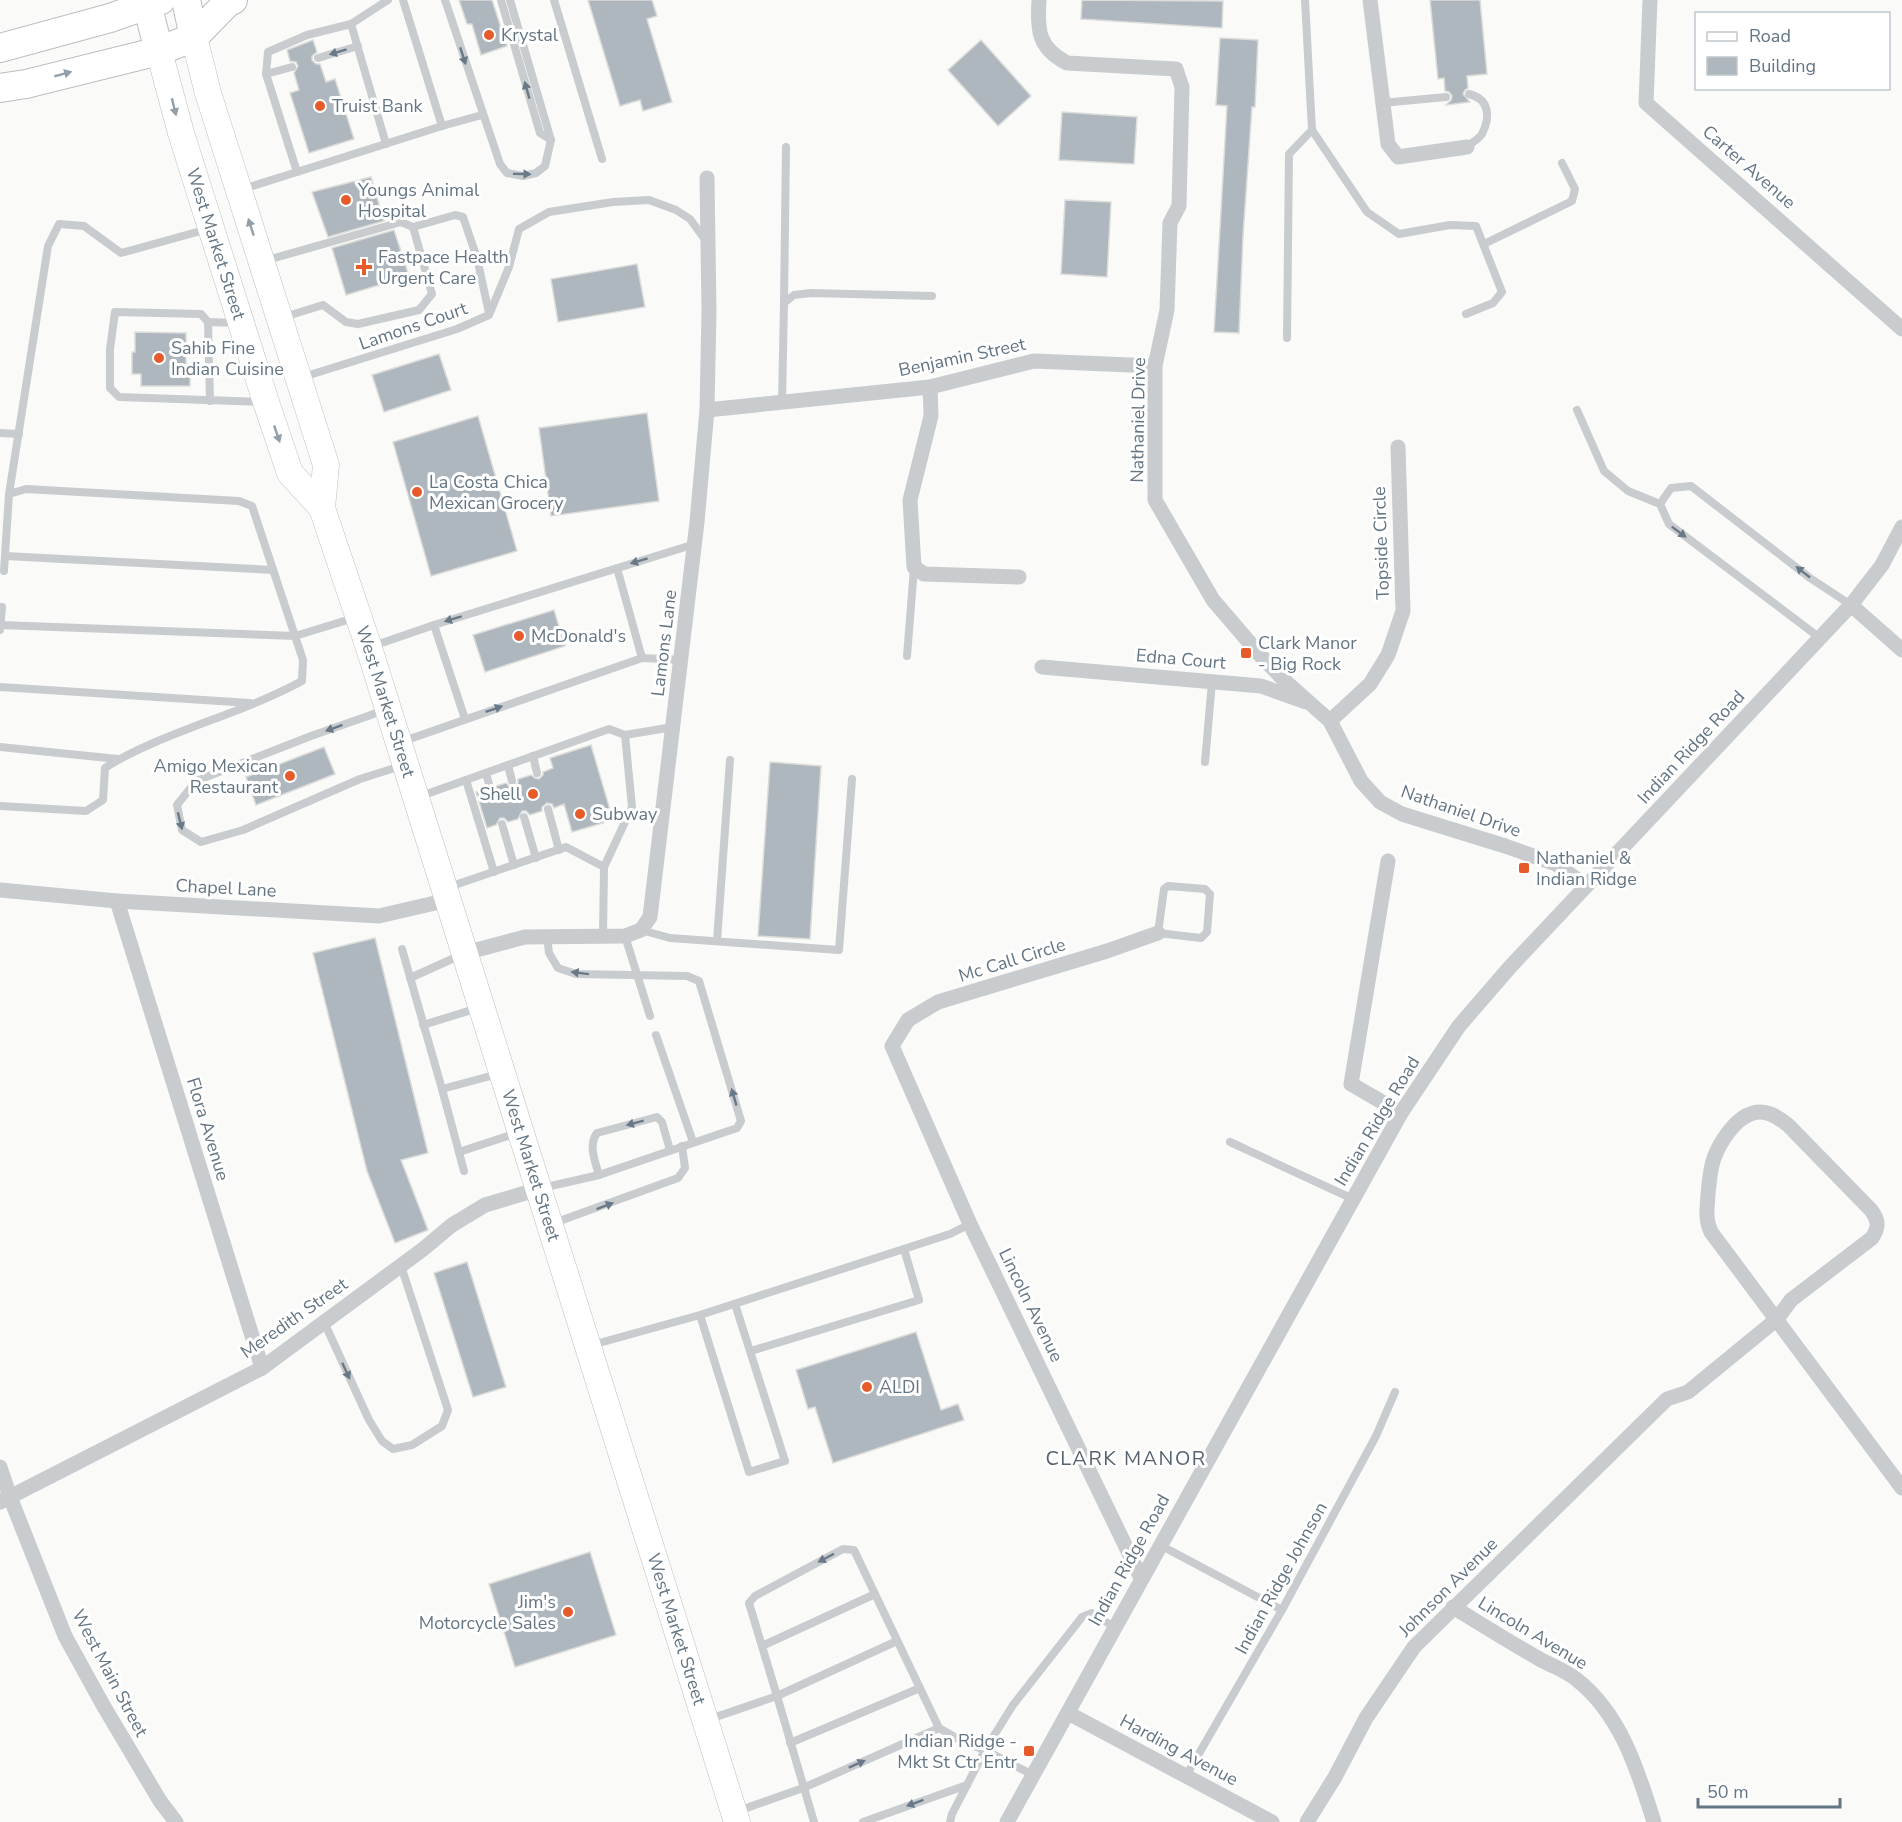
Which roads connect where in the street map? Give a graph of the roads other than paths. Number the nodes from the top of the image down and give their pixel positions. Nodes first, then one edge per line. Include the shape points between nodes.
1 (186, 0) edge
2 (388, 0) edge
3 (403, 0) edge
4 (445, 0) edge
5 (501, 0) edge
6 (510, 0) edge
7 (554, 0) edge
8 (1039, 0) edge
9 (1305, 0) edge
10 (1370, 0) edge
11 (1650, 0) edge
12 (151, 1) edge
13 (226, 1) edge
14 (351, 24) junction
15 (194, 37) junction
16 (357, 46) junction
17 (0, 48) edge
18 (159, 51) junction
19 (318, 58) dead end
20 (292, 67) dead end
21 (266, 74) junction
22 (0, 88) edge
23 (1469, 94) dead end
24 (1446, 97) dead end
25 (1382, 103) junction
26 (482, 115) junction
27 (442, 126) junction
28 (1312, 130) junction
29 (551, 140) junction
30 (386, 144) junction
31 (786, 147) dead end
32 (1467, 147) joint
33 (602, 159) dead end
34 (1562, 163) dead end
35 (297, 172) junction
36 (707, 178) dead end
37 (239, 191) junction
38 (413, 227) junction
39 (211, 228) junction
40 (707, 243) junction
41 (1484, 244) junction
42 (262, 262) junction
43 (932, 296) dead end
44 (784, 303) junction
45 (1466, 314) dead end
46 (489, 315) junction
47 (280, 319) junction
48 (208, 322) junction
49 (241, 323) junction
50 (1902, 329) edge
51 (1287, 338) dead end
52 (1155, 366) junction
53 (299, 379) junction
54 (930, 387) junction
55 (210, 401) junction
56 (266, 402) junction
57 (782, 402) junction
58 (707, 410) junction
59 (1576, 410) dead end
60 (0, 433) edge
61 (18, 434) junction
62 (1398, 447) dead end
63 (9, 494) junction
64 (1660, 504) junction
65 (322, 508) junction
66 (1902, 527) edge
67 (695, 544) junction
68 (5, 556) junction
69 (914, 567) junction
70 (618, 568) junction
71 (273, 570) junction
72 (4, 571) dead end
73 (1019, 577) dead end
74 (1851, 605) junction
75 (2, 607) dead end
76 (359, 617) junction
77 (1, 625) edge
78 (434, 625) junction
79 (0, 630) edge
80 (295, 636) junction
81 (1820, 638) junction
82 (369, 648) junction
83 (1902, 650) edge
84 (907, 656) dead end
85 (642, 658) junction
86 (681, 660) junction
87 (1042, 667) dead end
88 (1212, 682) junction
89 (0, 687) edge
90 (254, 704) junction
91 (1314, 705) junction
92 (389, 708) junction
93 (465, 719) junction
94 (1330, 721) junction
95 (673, 728) junction
96 (625, 735) junction
97 (0, 747) edge
98 (403, 754) junction
99 (533, 756) junction
100 (118, 759) junction
101 (730, 760) dead end
102 (1205, 762) dead end
103 (508, 765) junction
104 (486, 773) junction
105 (537, 773) dead end
106 (852, 779) dead end
107 (466, 780) junction
108 (512, 781) dead end
109 (490, 788) dead end
110 (417, 798) junction
111 (0, 806) edge
112 (548, 809) dead end
113 (524, 817) dead end
114 (502, 824) dead end
115 (559, 850) junction
116 (536, 858) junction
117 (1388, 861) dead end
118 (514, 865) junction
119 (604, 867) junction
120 (494, 872) junction
121 (1586, 886) junction
122 (0, 890) edge
123 (447, 894) junction
124 (117, 902) junction
125 (641, 930) junction
126 (1158, 933) junction
127 (547, 936) junction
128 (603, 936) junction
129 (625, 936) junction
130 (717, 941) junction
131 (402, 949) dead end
132 (465, 953) junction
133 (637, 976) junction
134 (410, 978) junction
135 (482, 1006) junction
136 (650, 1016) dead end
137 (423, 1025) junction
138 (656, 1035) dead end
139 (892, 1046) joint
140 (503, 1073) junction
141 (442, 1089) junction
142 (1401, 1113) junction
143 (521, 1132) junction
144 (693, 1142) junction
145 (1230, 1142) dead end
146 (682, 1146) junction
147 (670, 1150) junction
148 (459, 1152) junction
149 (464, 1171) dead end
150 (599, 1174) junction
151 (539, 1189) junction
152 (1353, 1199) junction
153 (970, 1224) junction
154 (550, 1225) junction
155 (904, 1249) junction
156 (401, 1266) junction
157 (735, 1304) junction
158 (700, 1315) junction
159 (1777, 1319) junction
160 (324, 1322) junction
161 (588, 1346) junction
162 (751, 1351) junction
163 (261, 1368) junction
164 (1395, 1392) dead end
165 (0, 1467) edge
166 (1902, 1488) edge
167 (5, 1500) edge
168 (1160, 1545) junction
169 (1141, 1578) junction
170 (875, 1594) junction
171 (1454, 1607) junction
172 (1282, 1610) junction
173 (1114, 1627) junction
174 (897, 1641) junction
175 (762, 1646) junction
176 (920, 1688) junction
177 (777, 1696) junction
178 (1068, 1713) junction
179 (706, 1720) junction
180 (939, 1728) junction
181 (790, 1743) junction
182 (985, 1750) junction
183 (1033, 1775) junction
184 (1186, 1776) junction
185 (967, 1785) junction
186 (803, 1788) junction
187 (736, 1817) edge
188 (176, 1822) edge
189 (814, 1822) edge
190 (863, 1822) edge
191 (950, 1822) edge
192 (1007, 1822) edge
193 (1272, 1822) edge
194 (1307, 1822) edge
195 (1654, 1822) edge

1 - 15 highway, West Market Street
2 - 14 lane
3 - 27 lane
4 -> 26 lane
29 -> 5 lane via 540,133
6 - 29 lane
7 - 33 lane
8 - 52 street, Nathaniel Drive via 1042,40 1052,55 1067,63 1176,69 1182,87 1179,206 1170,223 1167,310
9 - 28 lane
10 - 25 street
11 - 50 street, Carter Avenue via 1646,103
12 - 17 highway via 110,18
12 - 18 highway, West Market Street
13 - 15 highway
14 - 16 lane
14 - 21 lane via 307,35 268,52
15 - 18 highway
15 - 37 main road, West Market Street
16 -> 19 lane
16 - 30 lane
22 -> 18 highway
18 -> 39 main road, West Market Street
20 - 21 lane
21 - 35 lane
23 - 32 lane via 1480,97 1486,106 1486,117 1481,135
24 - 25 lane
25 - 32 street via 1388,144 1398,157
26 - 27 lane
26 -> 29 lane via 500,165 507,173 536,173 545,165
27 - 30 lane
28 - 41 lane via 1367,212 1399,234 1450,225 1476,226
28 - 51 lane via 1289,154
30 - 35 lane
31 - 44 lane
34 - 41 lane via 1575,189 1572,201
35 - 37 lane
36 - 40 street, Lamons Lane
42 -> 37 main road, West Market Street
38 - 42 lane via 401,222
38 - 46 lane via 455,215 463,218 477,258
38 - 47 lane via 432,294 418,310 357,324 346,322 323,305
39 - 49 main road, West Market Street
39 - 61 lane via 121,253 84,226 59,224 48,246
40 - 46 lane, Lamons Court via 690,219 649,200 549,212 519,229 509,267
40 - 58 street, Lamons Lane
41 - 45 lane via 1502,292 1493,303
42 - 47 main road, West Market Street
43 - 44 lane via 811,293 794,295
44 - 57 lane
46 - 53 lane, Lamons Court via 457,329
47 - 53 main road, West Market Street
48 - 49 lane
48 - 55 lane
48 - 55 lane via 201,314 115,312 110,388 119,397
49 - 56 main road, West Market Street
52 - 54 street, Benjamin Street via 1034,361
52 - 91 street, Nathaniel Drive via 1155,501 1213,600 1268,664
53 - 65 main road, West Market Street via 326,465
54 - 57 street, Benjamin Street
54 - 69 street via 931,416 910,500
55 - 56 lane
56 -> 65 main road, West Market Street via 290,473
57 - 58 street, Benjamin Street
58 - 67 street, Lamons Lane
59 - 64 lane via 1604,471 1628,490
60 - 61 lane
61 - 63 lane
62 - 94 street, Topside Circle via 1403,611 1388,655 1370,684
63 - 68 lane
63 - 71 lane via 26,489 240,501 252,506
74 -> 64 lane via 1691,486 1671,488
64 -> 81 lane via 1669,524
65 - 76 main road, West Market Street
66 - 74 street, Indian Ridge Road via 1882,565
67 -> 70 lane
67 - 86 street, Lamons Lane
68 - 71 lane
68 - 72 lane
69 - 73 street via 924,574
69 - 84 lane
70 -> 78 lane
70 - 85 lane
71 - 80 lane
74 - 81 street, Indian Ridge Road
74 - 83 street
75 - 77 lane
76 - 80 lane
76 - 82 main road, West Market Street
77 - 79 lane
77 - 80 lane
78 - 82 lane
78 - 93 lane
80 - 90 lane via 303,660 302,681
81 - 121 street, Indian Ridge Road
82 - 92 main road, West Market Street
85 - 86 lane
93 -> 85 lane
86 - 95 street, Lamons Lane
87 - 88 street, Edna Court
88 - 91 street, Edna Court via 1261,686
88 - 102 lane
89 - 90 lane
90 - 100 lane
91 - 94 street, Nathaniel Drive
92 - 98 main road, West Market Street
92 -> 98 lane via 196,781 177,805 182,830 201,842 243,830 360,779
93 - 98 lane
94 - 121 street, Nathaniel Drive via 1361,781 1380,802 1402,814 1556,864
95 - 96 lane
95 - 125 street, Lamons Lane via 650,917
96 - 99 lane via 609,729
96 - 119 lane via 632,807
97 - 100 lane
98 - 110 main road, West Market Street
99 - 103 lane
99 - 105 lane
100 - 111 lane via 105,768 103,800 86,811
101 - 130 lane
103 - 104 lane
103 - 108 lane
104 - 107 lane
104 - 109 lane
106 - 130 lane via 839,950
107 - 110 lane
107 - 120 lane
110 - 123 main road, West Market Street
112 - 115 lane
113 - 116 lane
114 - 118 lane
115 - 116 lane
115 - 119 lane via 566,848
116 - 118 lane
117 - 142 street via 1351,1084
118 - 120 lane
119 - 128 lane
120 - 123 lane
121 - 142 street, Indian Ridge Road via 1460,1026
122 - 124 street, Chapel Lane
123 - 124 street, Chapel Lane via 379,916
123 - 132 main road, West Market Street
124 - 163 street, Flora Avenue
125 - 129 street
125 - 130 lane via 670,938
126 - 126 lane via 1164,890 1168,886 1205,889 1210,894 1207,932 1201,938
126 - 139 street, Mc Call Circle via 938,1002 908,1020
127 - 128 street
127 - 132 street via 525,937
133 -> 127 lane via 576,974 558,968 549,953
128 - 129 street
129 - 133 lane
131 - 134 lane
132 - 134 lane
132 - 135 main road, West Market Street
133 - 136 lane
144 -> 133 lane via 737,1128 741,1121 704,993 699,981 687,976
134 - 137 lane
135 - 137 lane
135 - 140 main road, West Market Street
137 - 141 lane
138 - 144 lane
139 - 153 street, Lincoln Avenue
140 - 141 lane
140 - 143 main road, West Market Street
141 - 148 lane
142 - 152 street, Indian Ridge Road
143 - 148 lane
143 - 151 main road, West Market Street
144 - 146 lane
145 - 152 lane
146 - 147 lane
154 -> 146 lane via 678,1178 685,1168
147 - 150 lane
147 -> 150 lane via 657,1117 597,1133 592,1148
148 - 149 lane
150 - 151 lane
151 - 154 main road, West Market Street
151 - 156 street, Meredith Street via 485,1205 452,1225
152 - 168 street, Indian Ridge Road
153 - 155 lane
153 - 169 street, Lincoln Avenue
154 - 161 main road, West Market Street
155 - 157 lane
155 - 162 lane via 919,1300
156 - 160 street, Meredith Street
160 -> 156 lane via 382,1442 393,1449 412,1444 442,1426 448,1410
157 - 158 lane
157 - 162 lane
158 - 161 lane
158 - 162 lane via 749,1472 785,1461
159 - 159 street via 1791,1300 1872,1238 1878,1228 1877,1218 1788,1125 1776,1116 1753,1113 1730,1131 1713,1160 1706,1221
159 - 166 street
159 - 171 street, Johnson Avenue via 1688,1392 1667,1399
160 - 163 street, Meredith Street
161 - 179 main road, West Market Street
163 - 167 street, Meredith Street
164 - 172 lane, Indian Ridge Johnson via 1376,1436
165 - 167 street, West Main Street
167 - 188 street, West Main Street via 65,1636 108,1715
168 - 169 street, Indian Ridge Road
168 - 172 lane
169 - 173 street, Indian Ridge Road
170 - 174 lane
170 - 175 lane
170 -> 175 lane via 854,1550 843,1549 755,1596 749,1603
171 - 194 street, Johnson Avenue via 1407,1657 1366,1718
171 - 195 street, Lincoln Avenue via 1575,1678 1596,1697 1634,1761
172 - 184 lane, Indian Ridge Johnson
173 - 178 street, Indian Ridge Road
173 - 182 lane via 1092,1613 1082,1617 1013,1705
174 - 176 lane
174 - 177 lane
175 - 177 lane
176 - 180 lane
176 - 181 lane
177 - 179 lane
177 - 181 lane
178 - 183 street, Indian Ridge Road
178 - 184 street, Harding Avenue
179 - 187 main road, West Market Street
180 - 182 lane
186 -> 180 lane
181 - 186 lane
182 - 183 lane
182 - 185 lane
183 - 192 street, Indian Ridge Road
184 - 193 street, Harding Avenue
185 -> 190 lane
185 - 191 lane
186 - 187 lane
186 - 189 lane

